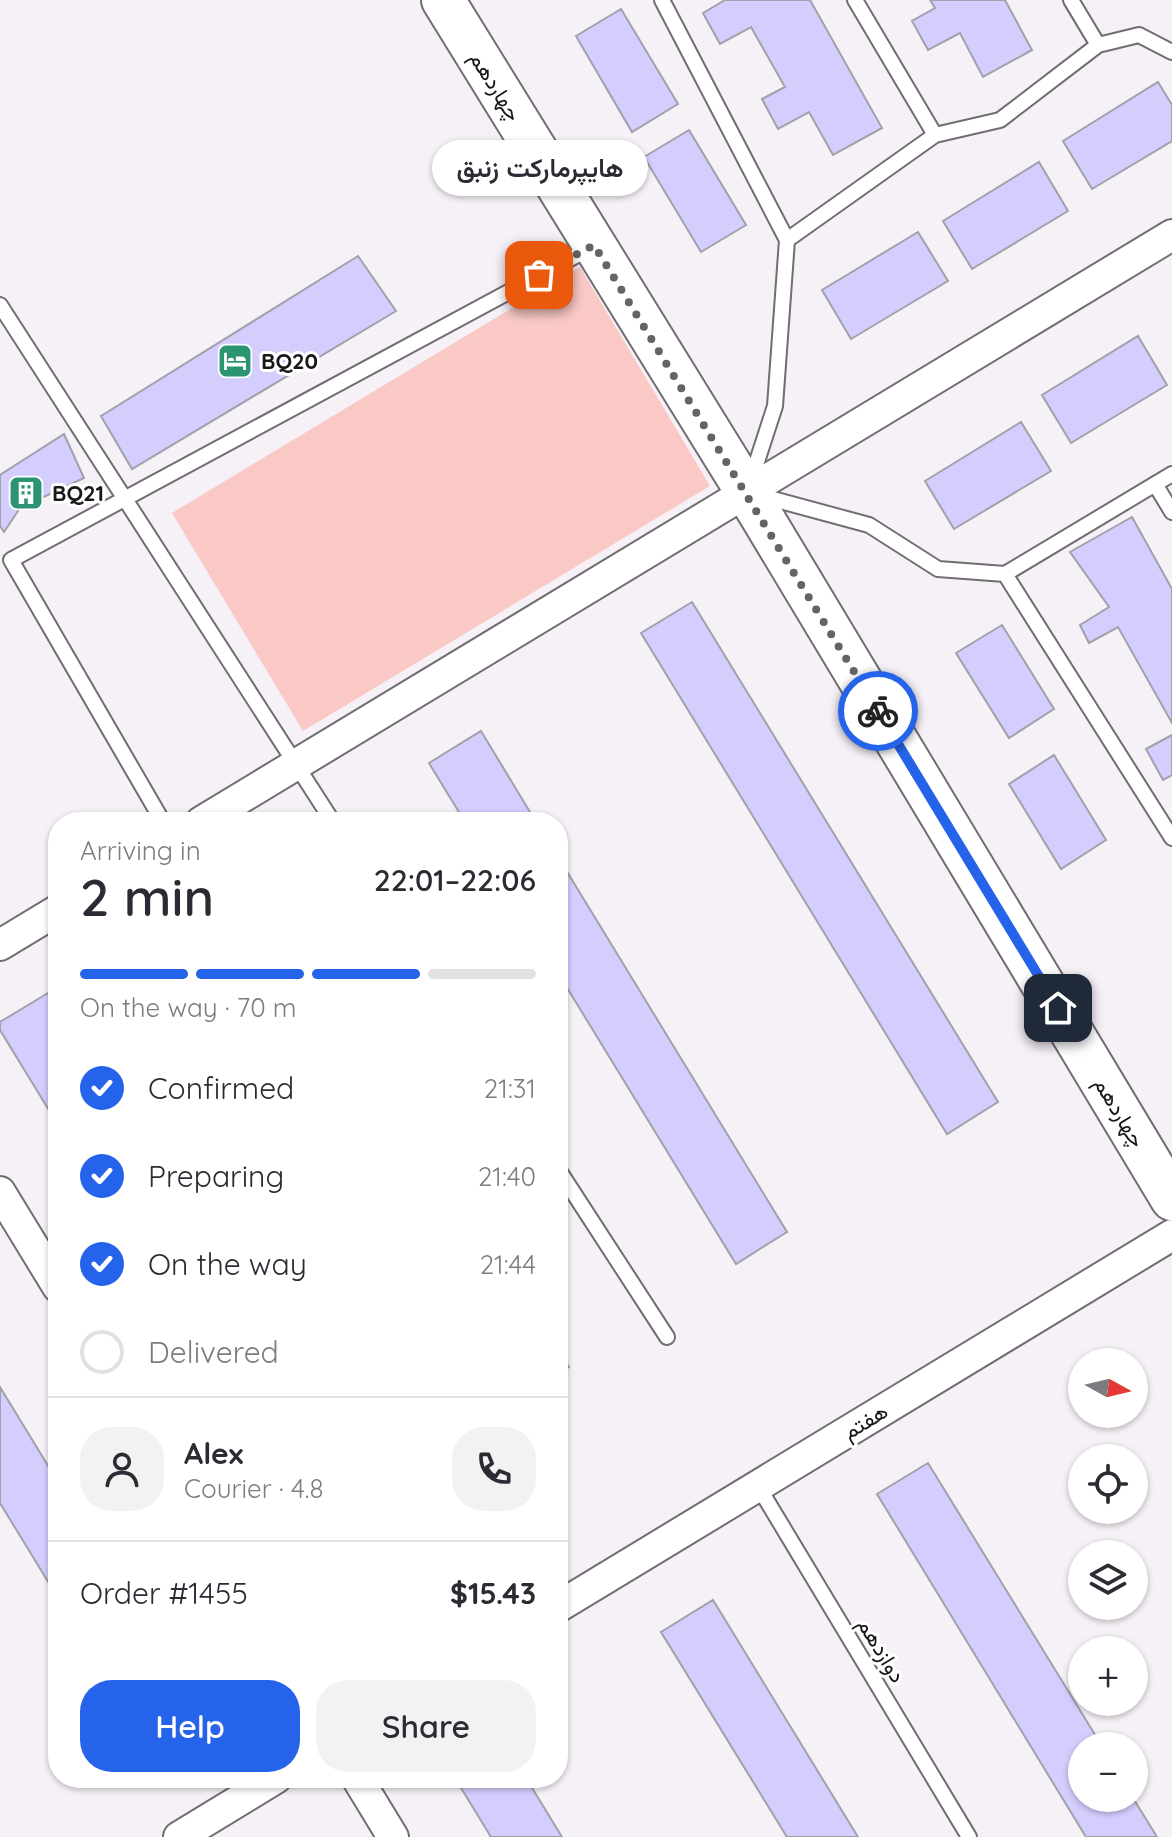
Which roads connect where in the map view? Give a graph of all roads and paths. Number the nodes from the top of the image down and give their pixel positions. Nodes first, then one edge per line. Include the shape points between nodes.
1 (443, 0) edge
2 (662, 0) edge
3 (855, 0) edge
4 (1071, 0) edge
5 (1098, 45) junction
6 (1172, 52) edge
7 (935, 135) junction
8 (1172, 235) edge
9 (787, 240) junction
10 (594, 245) junction
11 (0, 305) edge
12 (1172, 474) edge
13 (1155, 484) junction
14 (747, 492) junction
15 (123, 500) junction
16 (1172, 512) edge
17 (5, 562) edge
18 (1005, 574) junction
19 (295, 762) junction
20 (157, 812) edge
21 (217, 812) edge
22 (327, 812) edge
23 (1172, 838) edge
24 (48, 916) edge
25 (0, 945) edge
26 (568, 1184) edge
27 (0, 1192) edge
28 (1172, 1199) edge
29 (1172, 1235) edge
30 (48, 1271) edge
31 (667, 1337) dead end
32 (758, 1486) junction
33 (568, 1601) edge
34 (260, 1788) edge
35 (363, 1788) edge
36 (179, 1837) edge
37 (393, 1837) edge
38 (969, 1837) edge

1 - 10 main road, چهاردهم
2 - 9 lane
3 - 7 lane
4 - 5 lane
5 - 6 lane via 1139,35
5 - 7 lane via 1000,120
7 - 9 lane
8 - 14 street
9 - 14 lane via 775,406
10 - 14 main road, چهاردهم
10 - 15 lane
11 - 15 lane
12 - 13 lane
13 - 16 lane
13 - 18 lane
14 - 18 lane via 869,525 938,569
14 - 19 street
14 - 28 main road, چهاردهم
15 - 17 lane
15 - 19 lane
17 - 20 lane
18 - 23 lane
19 - 21 street
19 - 22 lane
24 - 25 street
26 - 31 lane
27 - 30 street
29 - 32 street, هفتم
32 - 33 street, هفتم
32 - 38 lane, دوازدهم
34 - 36 street
35 - 37 street

